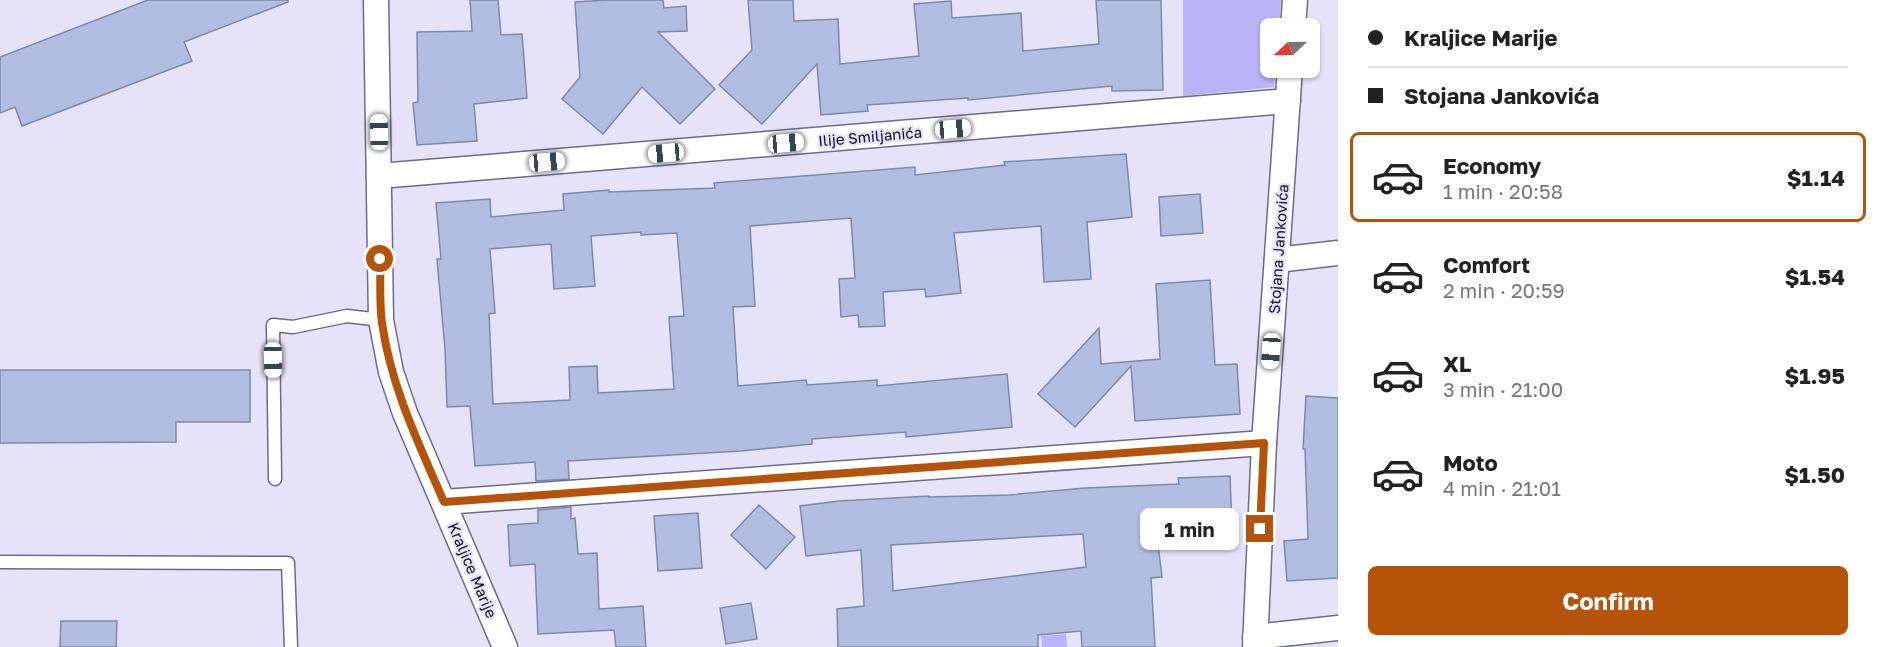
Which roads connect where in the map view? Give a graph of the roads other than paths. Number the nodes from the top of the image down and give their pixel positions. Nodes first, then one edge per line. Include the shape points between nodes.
1 (376, 0) edge
2 (1295, 0) edge
3 (1294, 18) edge
4 (1289, 78) edge
5 (1288, 101) junction
6 (380, 176) junction
7 (1338, 253) edge
8 (1277, 260) junction
9 (381, 320) junction
10 (1264, 443) junction
11 (274, 479) dead end
12 (444, 502) junction
13 (0, 562) edge
14 (1338, 628) edge
15 (1255, 642) edge
16 (291, 647) edge
17 (505, 647) edge

1 - 6 street, Kraljice Marije
2 - 3 street
4 - 5 street, Stojana Jankovića
5 - 6 street, Ilije Smiljanića
5 - 8 street, Stojana Jankovića
6 - 9 street, Kraljice Marije
7 - 8 street
8 - 10 street, Stojana Jankovića
9 - 11 lane via 347,316 293,327 273,325
9 - 12 street, Kraljice Marije via 391,372 405,414
10 - 12 street
10 - 15 street, Stojana Jankovića
12 - 17 street, Kraljice Marije
13 - 16 lane via 288,563
14 - 15 street

